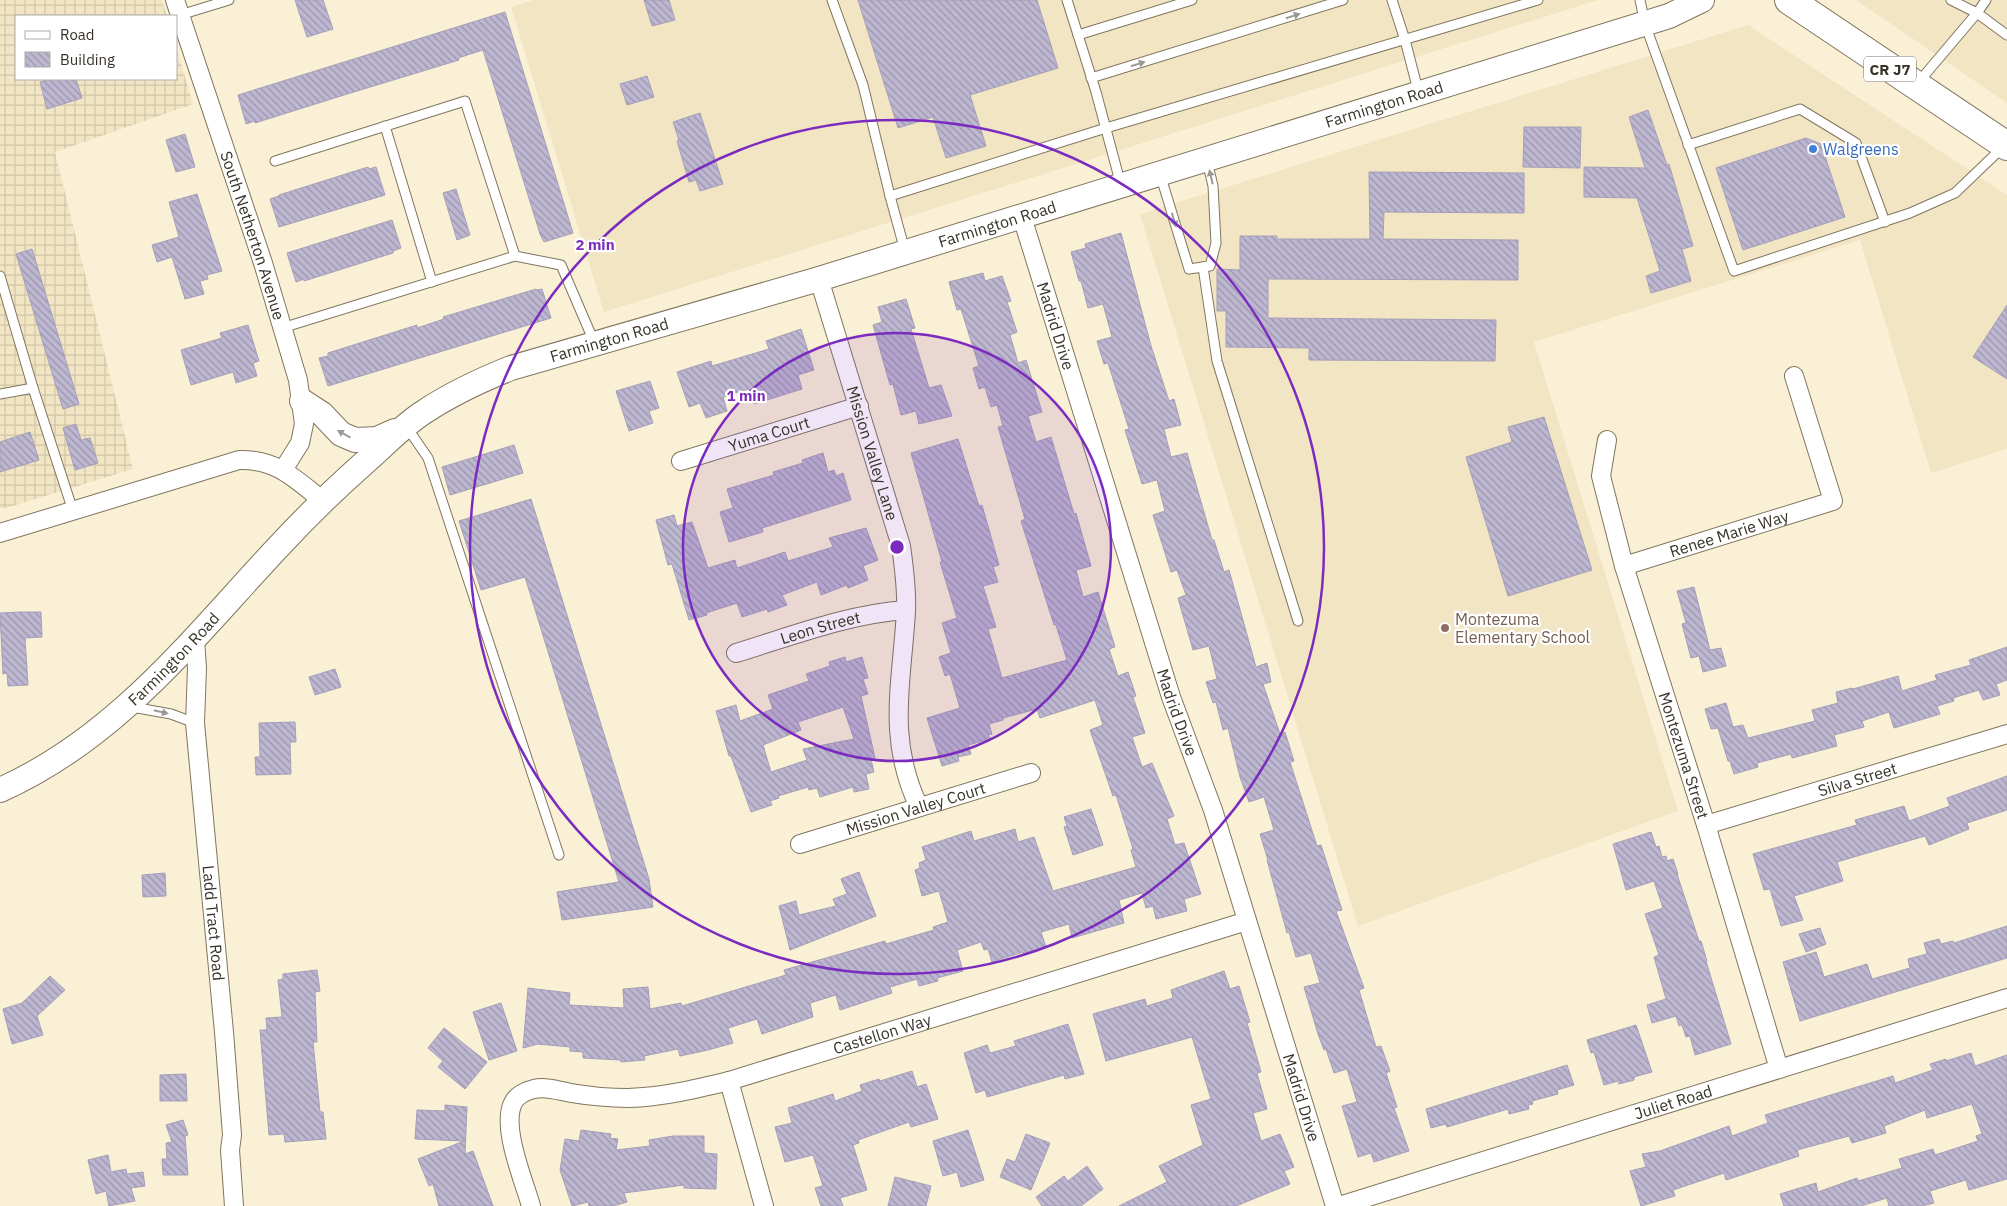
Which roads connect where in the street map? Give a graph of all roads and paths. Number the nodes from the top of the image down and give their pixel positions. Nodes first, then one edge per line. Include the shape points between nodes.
1 (229, 0) edge
2 (832, 0) edge
3 (1067, 0) edge
4 (1192, 0) edge
5 (1343, 0) edge
6 (1392, 0) edge
7 (1538, 0) edge
8 (1640, 0) edge
9 (1702, 0) edge
10 (1788, 0) edge
11 (1951, 0) edge
12 (1986, 0) edge
13 (178, 8) edge
14 (1978, 13) junction
15 (1645, 24) junction
16 (1078, 35) junction
17 (2007, 35) edge
18 (1406, 40) junction
19 (1091, 78) junction
20 (1916, 86) junction
21 (1419, 94) junction
22 (385, 126) junction
23 (1106, 128) junction
24 (1688, 145) junction
25 (2006, 146) edge
26 (1207, 159) junction
27 (275, 161) dead end
28 (1160, 174) junction
29 (1121, 185) junction
30 (890, 196) junction
31 (1022, 217) junction
32 (1885, 222) junction
33 (906, 253) junction
34 (515, 256) junction
35 (1203, 267) junction
36 (0, 276) edge
37 (820, 279) junction
38 (432, 282) junction
39 (282, 328) junction
40 (595, 344) junction
41 (1794, 376) dead end
42 (33, 388) junction
43 (0, 394) edge
44 (302, 401) junction
45 (858, 406) junction
46 (406, 426) junction
47 (1607, 440) dead end
48 (681, 461) dead end
49 (283, 470) junction
50 (323, 501) junction
51 (73, 511) junction
52 (0, 532) edge
53 (1624, 566) junction
54 (906, 610) junction
55 (1298, 622) dead end
56 (195, 639) junction
57 (736, 653) dead end
58 (126, 706) junction
59 (195, 722) junction
60 (2007, 734) edge
61 (1031, 773) dead end
62 (0, 790) edge
63 (919, 808) junction
64 (1706, 825) junction
65 (800, 844) dead end
66 (559, 855) dead end
67 (1247, 921) junction
68 (2007, 998) edge
69 (1779, 1069) junction
70 (729, 1081) junction
71 (234, 1206) edge
72 (531, 1206) edge
73 (764, 1206) edge
74 (1336, 1206) edge
75 (1340, 1206) edge

1 - 13 lane
2 - 30 lane via 863,86
3 - 16 lane
4 - 16 lane
19 -> 5 lane
6 - 18 lane
7 - 18 lane
8 - 15 lane
9 - 15 main road, Farmington Road
10 - 20 main road, CR J7
11 - 14 lane
12 - 14 lane
13 - 39 street, South Netherton Avenue
14 - 17 lane
14 - 20 lane
15 - 21 main road, Farmington Road
15 - 24 lane
16 - 19 lane
18 - 21 lane
18 - 23 lane
19 - 23 lane
20 - 25 main road, CR J7
21 - 26 main road, Farmington Road
22 - 27 lane
22 - 34 lane via 465,101
22 - 38 lane
23 - 29 lane
23 - 30 lane
24 - 32 lane via 1800,109 1856,143
24 - 32 lane via 1734,271
25 - 32 lane via 1955,193
26 - 28 main road, Farmington Road
35 -> 26 lane via 1210,266 1216,243 1213,186
28 - 29 main road, Farmington Road
28 -> 35 lane via 1189,269
29 - 31 main road, Farmington Road
30 - 33 lane
31 - 33 main road, Farmington Road
31 - 67 street, Madrid Drive via 1172,697 1213,810
33 - 37 main road, Farmington Road
34 - 38 lane
34 - 40 lane via 561,265
35 - 55 lane via 1217,361
36 - 42 lane
37 - 40 main road, Farmington Road
37 - 45 street, Mission Valley Lane
38 - 39 lane
39 - 44 street, South Netherton Avenue
40 - 46 main road, Farmington Road via 511,368 473,383
41 - 53 street, Renee Marie Way via 1833,501
42 - 43 lane
42 - 51 lane
46 -> 44 main road via 377,439 355,440 341,434 322,414
44 - 49 street, South Netherton Avenue via 304,424 300,443
45 - 48 street, Yuma Court
45 - 54 street, Mission Valley Lane via 901,546 906,575
46 - 50 main road, Farmington Road
46 - 66 lane via 428,458
47 - 53 street, Montezuma Street via 1601,476
49 - 50 street
49 - 51 street via 256,460 239,460
50 - 56 main road, Farmington Road
51 - 52 street
53 - 64 street, Montezuma Street
54 - 57 street, Leon Street via 854,618
54 - 63 street, Mission Valley Lane via 897,708 898,738 903,767
56 - 58 main road, Farmington Road
56 - 59 street, Ladd Tract Road
58 -> 59 lane
58 - 62 main road, Farmington Road via 77,747
59 - 71 street, Ladd Tract Road via 224,1032
60 - 64 street, Silva Street
61 - 63 street, Mission Valley Court
63 - 65 street, Mission Valley Court
64 - 69 street, Montezuma Street
67 - 70 street, Castellon Way
67 - 74 street, Madrid Drive
68 - 69 street, Juliet Road
69 - 75 street, Juliet Road
70 - 72 street, Castellon Way via 678,1093 628,1098 539,1088 519,1095 508,1116 509,1132
70 - 73 street

